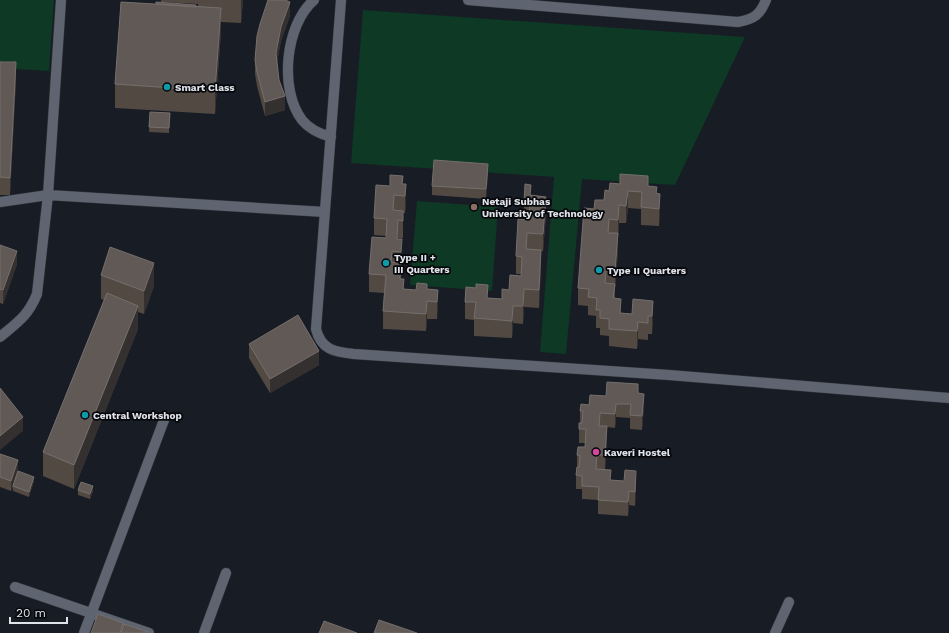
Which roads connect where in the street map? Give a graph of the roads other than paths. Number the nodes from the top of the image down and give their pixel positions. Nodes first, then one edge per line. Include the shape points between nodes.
1 (61, 0) edge
2 (314, 0) edge
3 (341, 0) edge
4 (468, 0) edge
5 (766, 0) edge
6 (331, 136) junction
7 (48, 195) junction
8 (0, 202) edge
9 (325, 212) junction
10 (0, 337) edge
11 (949, 398) edge
12 (164, 420) dead end
13 (226, 573) dead end
14 (15, 587) dead end
15 (789, 602) dead end
16 (92, 613) junction
17 (84, 633) edge
18 (149, 633) edge
19 (204, 633) edge
20 (775, 633) edge

1 - 7 street
2 - 6 street via 303,13 292,41 288,69 289,85 303,121 320,134
3 - 6 street
4 - 5 street via 738,22 757,16
6 - 9 street
7 - 8 street
7 - 9 street
7 - 10 street via 37,294 23,318
9 - 11 street via 316,329 324,345 336,351
12 - 16 street
13 - 19 street
14 - 16 street
15 - 20 street
16 - 17 street
16 - 18 street

